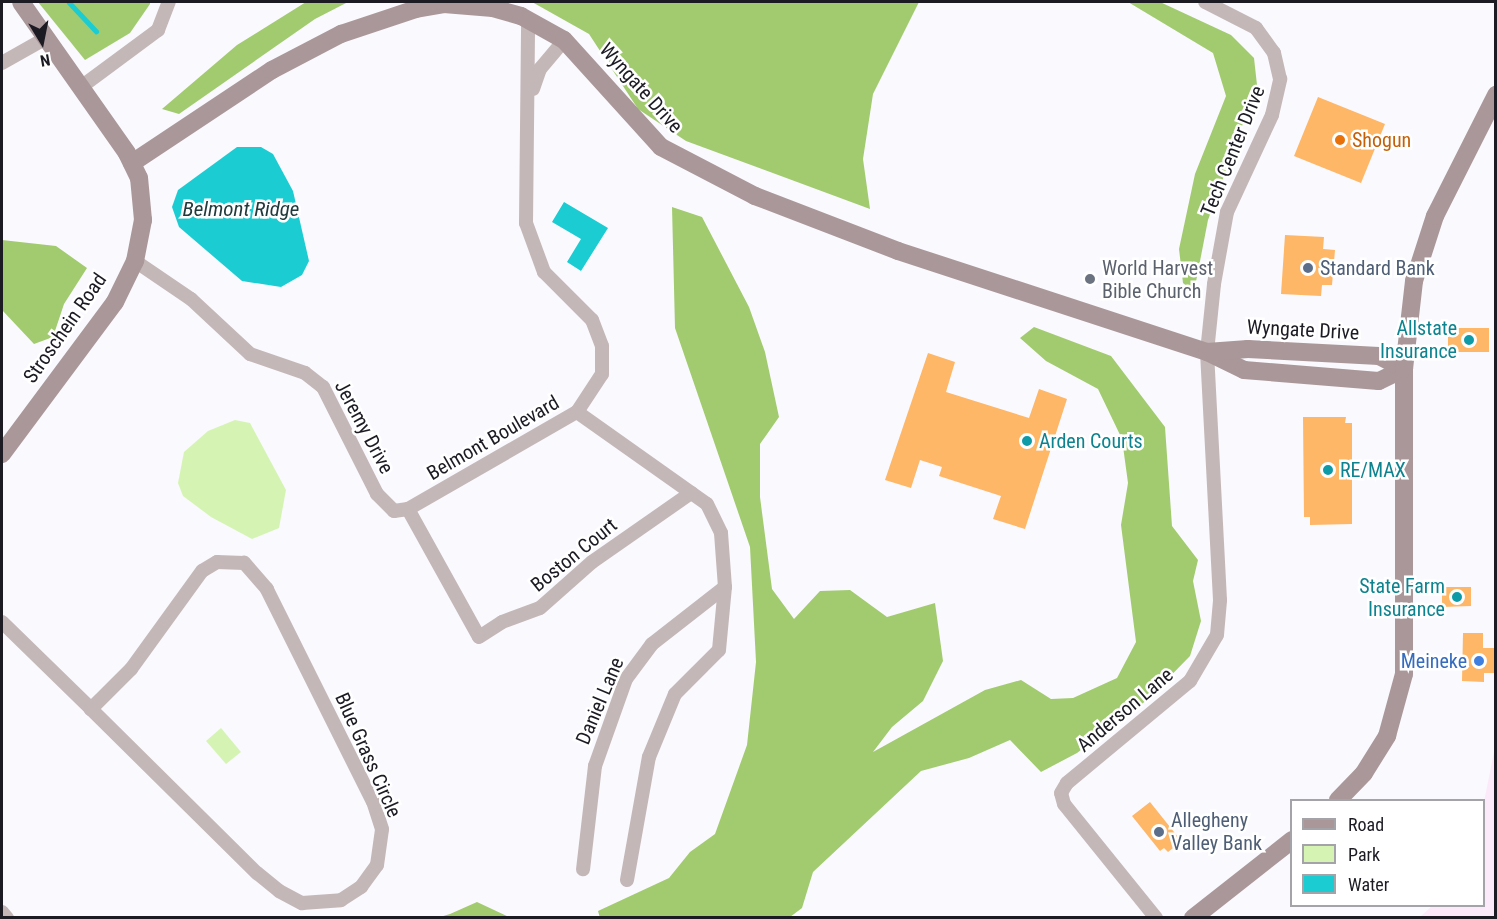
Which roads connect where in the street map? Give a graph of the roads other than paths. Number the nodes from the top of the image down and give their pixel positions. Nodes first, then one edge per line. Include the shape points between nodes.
1 (21, 2) edge
2 (169, 2) edge
3 (1205, 2) edge
4 (528, 19) junction
5 (46, 38) junction
6 (564, 39) junction
7 (2, 63) edge
8 (81, 87) junction
9 (1496, 95) edge
10 (529, 100) junction
11 (132, 163) junction
12 (135, 261) junction
13 (1207, 352) junction
14 (1404, 369) junction
15 (577, 412) junction
16 (4, 443) edge
17 (691, 493) junction
18 (408, 509) junction
19 (725, 587) junction
20 (2, 622) edge
21 (91, 710) junction
22 (1340, 799) edge
23 (1290, 842) edge
24 (582, 869) dead end
25 (627, 880) dead end
26 (2, 912) edge
27 (7, 918) edge
28 (1156, 918) edge
29 (1192, 918) edge

1 - 5 street, Stroschein Road
2 - 8 street via 158,30
3 - 13 street, Tech Center Drive via 1256,28 1274,52 1280,79 1272,115 1227,212
4 - 6 street, Wyngate Drive
4 - 10 street, Belmont Boulevard
4 - 11 street, Wyngate Drive via 493,8 444,4 368,22 272,70
5 - 7 street
5 - 8 street, Stroschein Road
6 - 10 street, Belmont Boulevard via 540,69
6 - 13 street, Wyngate Drive via 661,147 711,176 898,251
8 - 11 street, Stroschein Road
9 - 14 street via 1427,236 1410,301
10 - 15 street, Belmont Boulevard via 523,195 529,236 544,272 591,320 602,346 602,375
11 - 12 street, Stroschein Road via 143,204
12 - 16 street, Stroschein Road via 99,326
12 - 18 street, Jeremy Drive via 191,299 250,354 305,373 323,387 383,504 394,511
13 - 14 street, Wyngate Drive via 1379,356
13 - 14 street, Wyngate Drive via 1244,370 1274,376 1379,381
13 - 28 street, Anderson Lane via 1220,600 1215,641 1200,670 1177,694 1067,783 1061,793 1064,804
14 - 22 street via 1404,674 1387,736 1364,772
15 - 17 street
15 - 18 street, Belmont Boulevard
17 - 18 street, Boston Court via 592,562 540,608 502,622 479,637
17 - 19 street via 707,504 718,522
19 - 24 street, Daniel Lane via 652,644 626,679 595,766
19 - 25 street via 719,650 675,694 649,757
20 - 21 street, Blue Grass Circle
21 - 21 street, Blue Grass Circle via 131,669 202,571 217,562 244,562 267,590 373,802 382,830 376,865 361,886 341,900 316,904 291,898 257,873
23 - 29 street
26 - 27 street

